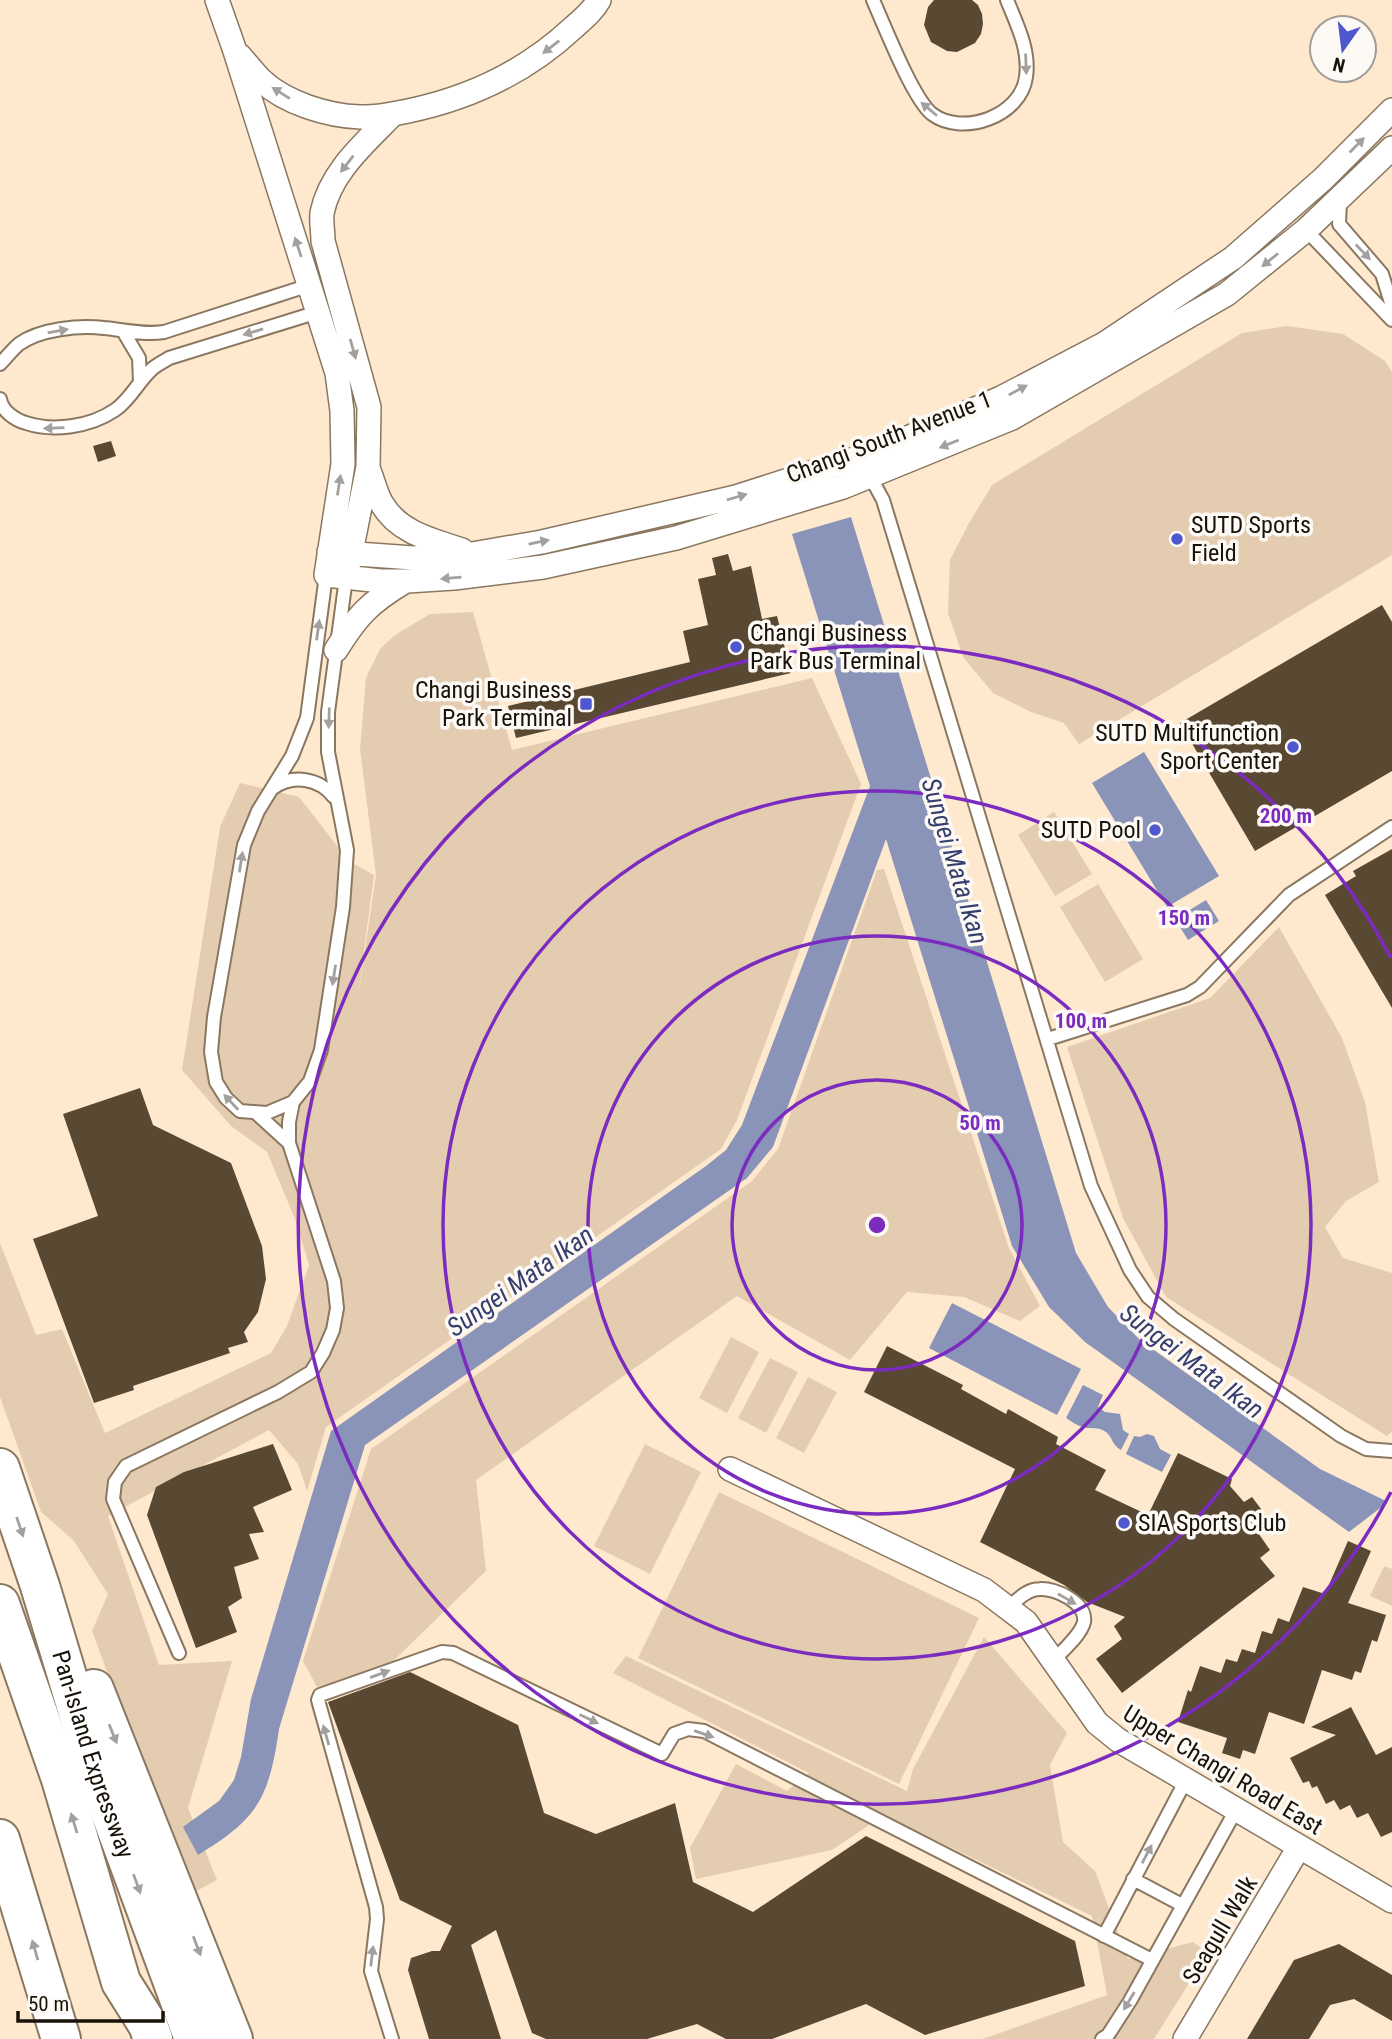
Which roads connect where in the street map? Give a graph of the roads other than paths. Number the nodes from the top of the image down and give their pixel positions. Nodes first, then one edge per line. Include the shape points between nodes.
1 (217, 0) edge
2 (599, 0) edge
3 (873, 0) edge
4 (1007, 0) edge
5 (235, 51) junction
6 (1392, 110) edge
7 (393, 114) junction
8 (1392, 148) edge
9 (1340, 199) junction
10 (1307, 230) junction
11 (310, 285) junction
12 (1390, 288) edge
13 (1392, 306) edge
14 (318, 312) junction
15 (1392, 320) edge
16 (123, 331) junction
17 (0, 364) edge
18 (140, 382) junction
19 (0, 398) edge
20 (368, 467) junction
21 (870, 476) junction
22 (339, 553) junction
23 (472, 554) junction
24 (336, 577) junction
25 (407, 581) junction
26 (336, 650) junction
27 (273, 788) junction
28 (336, 800) junction
29 (1392, 827) edge
30 (1048, 1039) junction
31 (293, 1102) junction
32 (255, 1112) junction
33 (289, 1143) junction
34 (1392, 1451) edge
35 (0, 1468) edge
36 (730, 1469) dead end
37 (40, 1586) junction
38 (0, 1604) edge
39 (1007, 1608) junction
40 (179, 1653) dead end
41 (1054, 1661) junction
42 (1186, 1780) junction
43 (1236, 1810) junction
44 (0, 1839) edge
45 (1299, 1847) junction
46 (1133, 1879) junction
47 (1392, 1901) edge
48 (1182, 1905) junction
49 (1104, 1936) junction
50 (1152, 1960) junction
51 (121, 1982) junction
52 (61, 2039) edge
53 (132, 2039) edge
54 (153, 2039) edge
55 (194, 2039) edge
56 (233, 2039) edge
57 (392, 2039) edge
58 (1102, 2039) edge
59 (1185, 2039) edge

1 - 5 street
2 -> 7 street via 552,47 513,73 440,104
4 -> 3 lane via 1025,48 1026,80 1009,108 975,123 933,115 920,101
7 -> 5 street via 361,118 293,100 263,82
11 -> 5 street
23 -> 6 street, Changi South Avenue 1 via 736,498 870,454 1001,398 1104,344 1233,258
7 -> 20 street via 340,173 322,215 323,241 369,407
8 - 9 street, Changi South Avenue 1
9 - 10 street, Changi South Avenue 1
9 -> 12 lane via 1339,224
10 - 15 lane
10 -> 21 street, Changi South Avenue 1 via 1227,294 1013,418
11 - 14 street
11 - 16 lane via 164,332
12 - 13 lane
14 -> 18 lane via 169,358
22 -> 14 street via 342,411 337,373
17 -> 16 lane via 20,344 38,335 78,328
16 - 18 lane via 139,358
18 -> 19 lane via 115,410 62,428 40,428 16,420
20 - 22 street
20 - 23 street, Changi South Avenue 1 via 382,504 396,521 415,535
21 -> 25 street, Changi South Avenue 1 via 676,538 544,567
21 - 30 lane via 883,500
22 - 23 street, Changi South Avenue 1 via 413,558
22 - 24 street
24 - 25 street, Changi South Avenue 1
24 - 26 lane
27 -> 24 lane via 307,718
25 - 26 street via 368,606
26 -> 28 lane via 328,712 328,752
27 - 28 lane via 301,779 327,788
32 -> 27 lane via 240,1111 226,1098 216,1082 211,1052 244,845
28 -> 31 lane via 347,850 344,907 321,1050 310,1081
29 - 30 lane via 1289,895 1200,987
30 - 34 lane via 1091,1186 1130,1270 1148,1297 1341,1436 1366,1449
31 - 32 lane via 267,1113
31 - 33 lane
32 - 33 lane
33 - 40 lane via 334,1281 334,1330 323,1353 311,1372 126,1466 115,1482 113,1499
35 -> 37 highway, Pan-Island Expressway
36 - 39 street, Upper Changi Road East via 984,1590
37 -> 55 highway, Pan-Island Expressway via 99,1782
37 -> 56 highway via 53,1600 76,1643
51 -> 38 highway, Pan-Island Expressway via 61,1779
39 - 41 street, Upper Changi Road East via 1026,1622
39 -> 41 lane via 1039,1588 1072,1600 1082,1609 1082,1627
41 - 42 street, Upper Changi Road East via 1097,1723
42 - 43 street, Upper Changi Road East
46 -> 42 lane
43 - 45 street, Upper Changi Road East
43 - 48 lane
52 -> 44 highway
45 - 47 street, Upper Changi Road East
45 - 59 street, Seagull Walk
46 - 48 lane
46 - 49 lane
48 - 50 lane
49 - 50 lane
57 -> 49 lane via 371,1970 376,1907 318,1705 320,1695 447,1652 662,1754 674,1734 704,1731
50 -> 58 lane
51 - 53 highway
51 - 54 highway, Pan-Island Expressway

